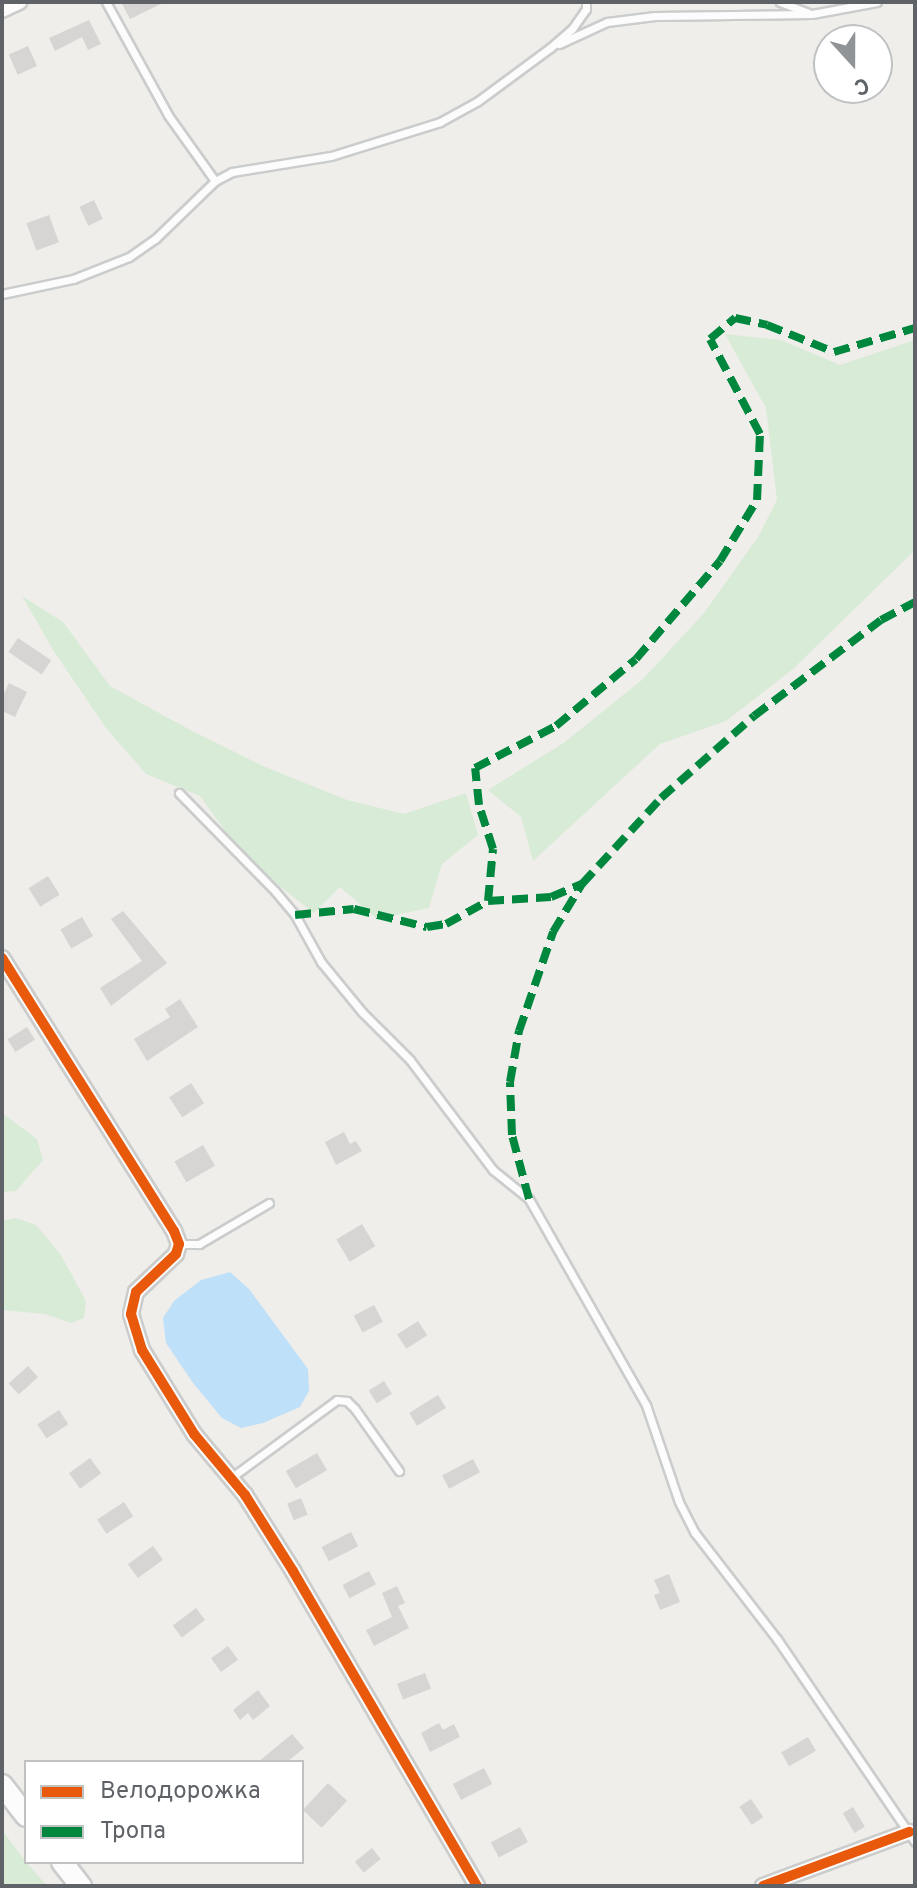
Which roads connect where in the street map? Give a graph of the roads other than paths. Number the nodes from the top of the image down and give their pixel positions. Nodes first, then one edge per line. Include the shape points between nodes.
1 (19, 2) edge
2 (106, 2) edge
3 (586, 2) edge
4 (780, 2) edge
5 (877, 2) edge
6 (2, 10) edge
7 (812, 14) junction
8 (550, 48) junction
9 (215, 181) junction
10 (2, 294) edge
11 (179, 793) dead end
12 (2, 958) edge
13 (269, 1203) dead end
14 (179, 1244) junction
15 (399, 1471) dead end
16 (232, 1477) junction
17 (2, 1785) edge
18 (24, 1813) edge
19 (912, 1837) edge
20 (64, 1864) edge
21 (81, 1886) edge
22 (477, 1886) edge
23 (763, 1886) edge

1 - 6 street
2 - 9 lane via 168,115
3 - 8 lane via 572,29
4 - 7 lane
5 - 7 lane
7 - 8 lane via 655,16 607,22
8 - 9 lane via 478,101 427,127 331,156 232,172
9 - 10 lane via 129,257 73,279
11 - 19 lane via 275,891 321,962 362,1012 410,1060 493,1170 529,1199 646,1405 695,1533 777,1639
12 - 14 street
13 - 14 lane via 199,1244
14 - 16 street via 176,1254 136,1292 131,1314 142,1350 163,1388
15 - 16 lane via 355,1409 337,1400
16 - 22 street via 293,1571
17 - 18 street
19 - 23 street
20 - 21 street

